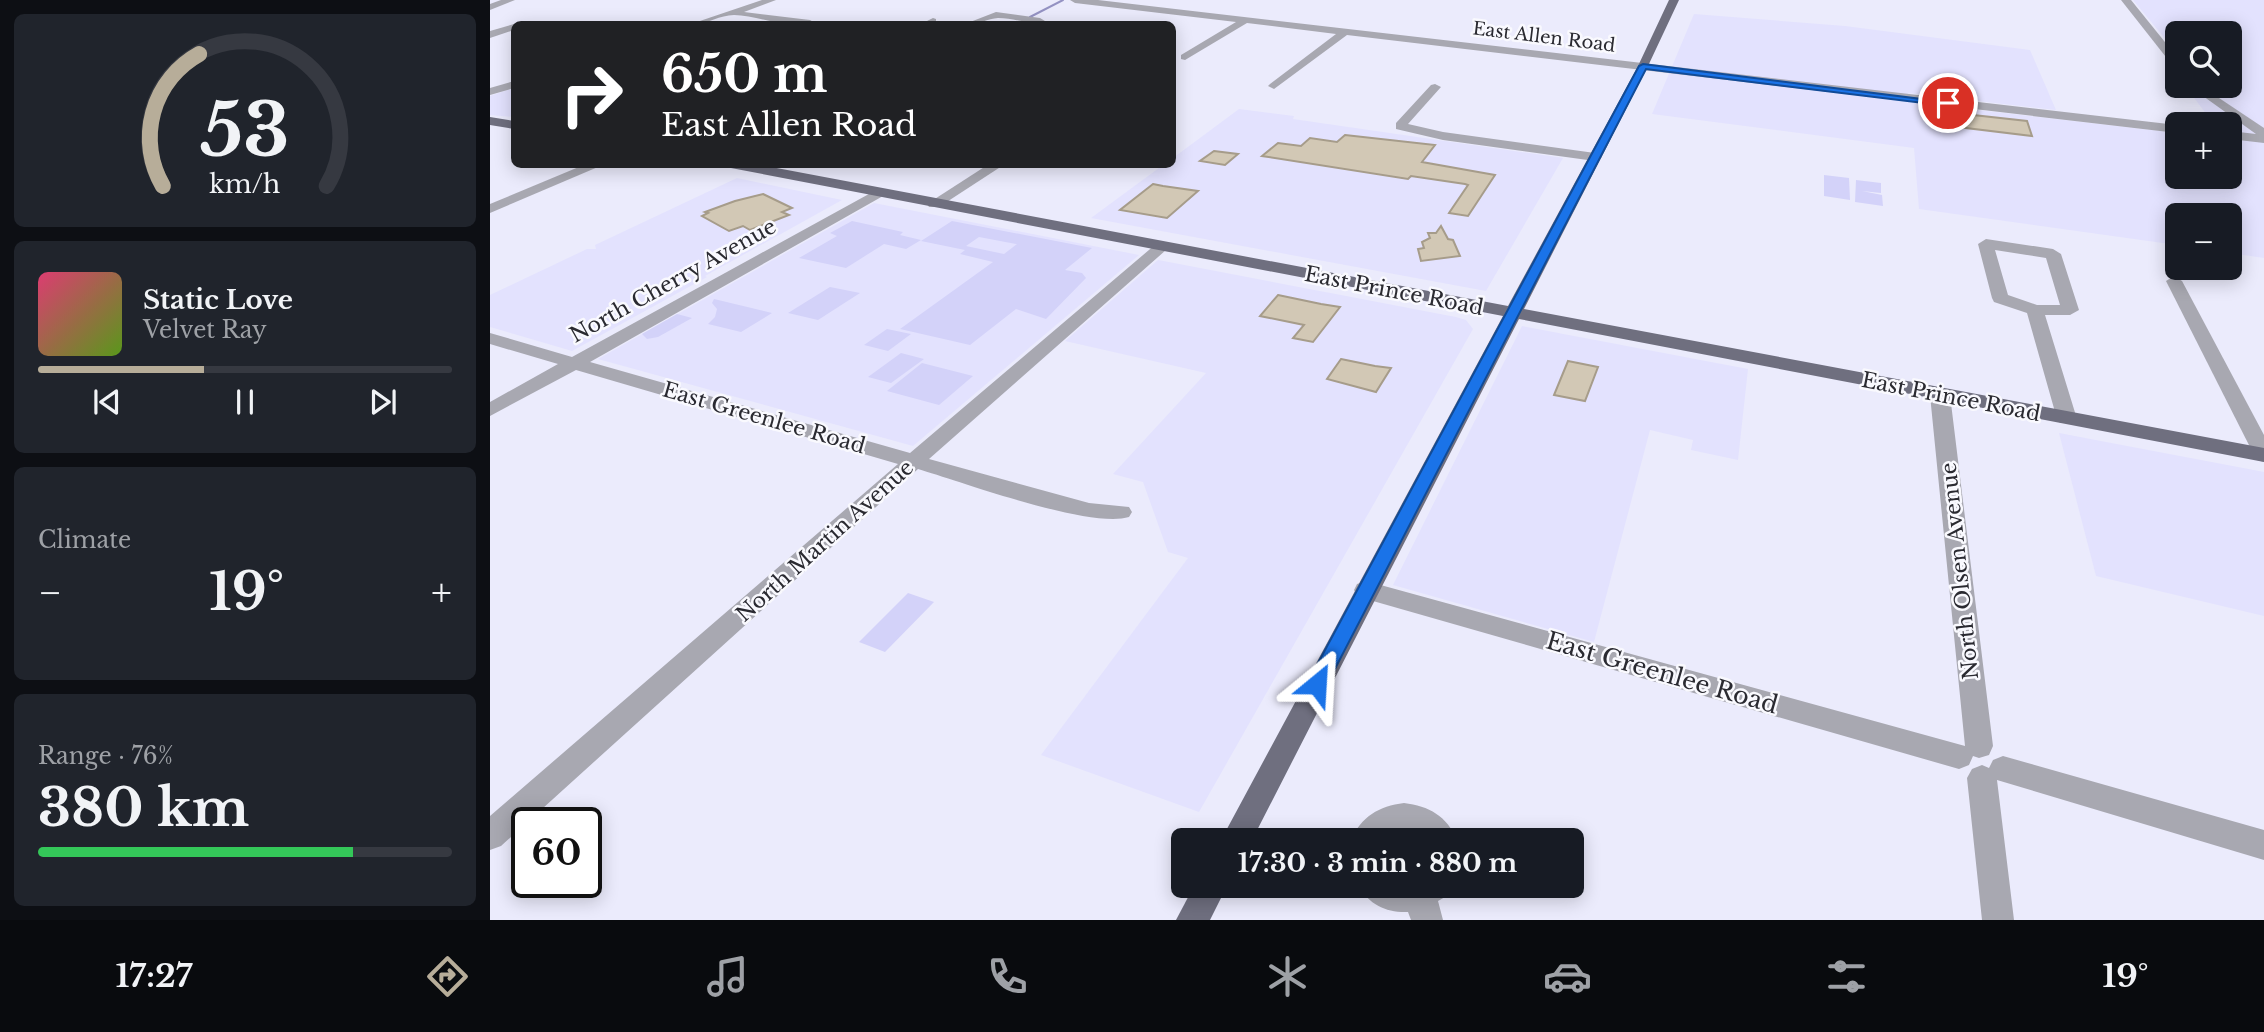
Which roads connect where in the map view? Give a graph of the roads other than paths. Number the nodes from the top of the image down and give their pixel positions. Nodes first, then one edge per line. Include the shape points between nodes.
1 (510, 0) edge
2 (771, 0) edge
3 (1075, 0) edge
4 (1130, 0) edge
5 (1674, 0) edge
6 (2126, 0) edge
7 (734, 2) edge
8 (757, 5) junction
9 (1120, 5) junction
10 (490, 7) edge
11 (1167, 11) junction
12 (732, 13) junction
13 (1245, 20) junction
14 (706, 21) edge
15 (794, 21) edge
16 (980, 21) edge
17 (1040, 21) edge
18 (1149, 21) dead end
19 (490, 25) edge
20 (511, 28) edge
21 (502, 29) junction
22 (1346, 32) junction
23 (490, 35) edge
24 (2165, 49) edge
25 (1185, 57) dead end
26 (1645, 62) junction
27 (1705, 74) dead end
28 (511, 85) edge
29 (1274, 86) dead end
30 (1435, 88) dead end
31 (490, 92) edge
32 (2211, 98) edge
33 (490, 121) edge
34 (511, 124) edge
35 (2165, 127) edge
36 (2264, 134) edge
37 (2242, 136) edge
38 (2264, 139) edge
39 (1595, 157) junction
40 (589, 168) edge
41 (751, 168) edge
42 (992, 168) edge
43 (878, 193) junction
44 (934, 204) junction
45 (490, 209) edge
46 (1161, 247) junction
47 (2174, 281) dead end
48 (2035, 310) junction
49 (1511, 314) junction
50 (490, 338) edge
51 (574, 362) junction
52 (1940, 395) junction
53 (490, 410) edge
54 (2067, 419) junction
55 (2264, 455) edge
56 (914, 461) junction
57 (1121, 512) dead end
58 (1366, 590) junction
59 (1969, 751) junction
60 (1992, 774) junction
61 (1242, 828) edge
62 (1376, 828) edge
63 (1433, 828) edge
64 (490, 836) edge
65 (2264, 845) edge
66 (1204, 898) edge
67 (1192, 920) edge
68 (1998, 920) edge

1 - 10 street
2 - 8 street
3 - 9 street, East Allen Road
4 - 9 street
5 - 26 main road
6 - 24 street
7 - 8 street
8 - 12 street
9 - 11 street, East Allen Road
11 - 13 street, East Allen Road
11 - 18 street
12 - 14 street
12 - 15 street
13 - 22 street, East Allen Road
13 - 25 street
16 - 17 street via 1001,15
19 - 21 street
20 - 21 street
21 - 23 street
22 - 26 street, East Allen Road
22 - 29 street
26 - 27 street
26 - 35 street, East Allen Road
26 - 39 main road
28 - 31 street
30 - 39 street via 1400,127
32 - 36 street
33 - 34 main road
37 - 38 street
39 - 49 main road
40 - 45 street
41 - 43 main road, East Prince Road
42 - 44 street
43 - 44 main road, East Prince Road
43 - 51 street, North Cherry Avenue
44 - 46 main road, East Prince Road
46 - 49 main road, East Prince Road
46 - 56 street, North Martin Avenue
47 - 55 street
48 - 48 street via 2070,310 2053,254 1986,244 2000,298
48 - 54 street
49 - 52 main road, East Prince Road
49 - 58 main road
50 - 51 street, East Greenlee Road
51 - 53 street, North Cherry Avenue
51 - 56 street, East Greenlee Road
52 - 54 main road, East Prince Road
52 - 59 street, North Olsen Avenue
54 - 55 main road, East Prince Road
56 - 57 street, East Greenlee Road via 1089,511
56 - 64 street, North Martin Avenue
58 - 59 street, East Greenlee Road
58 - 61 main road
59 - 60 street via 1964,767
60 - 65 street
60 - 68 street
62 - 63 street via 1405,816 1419,818
66 - 67 main road

